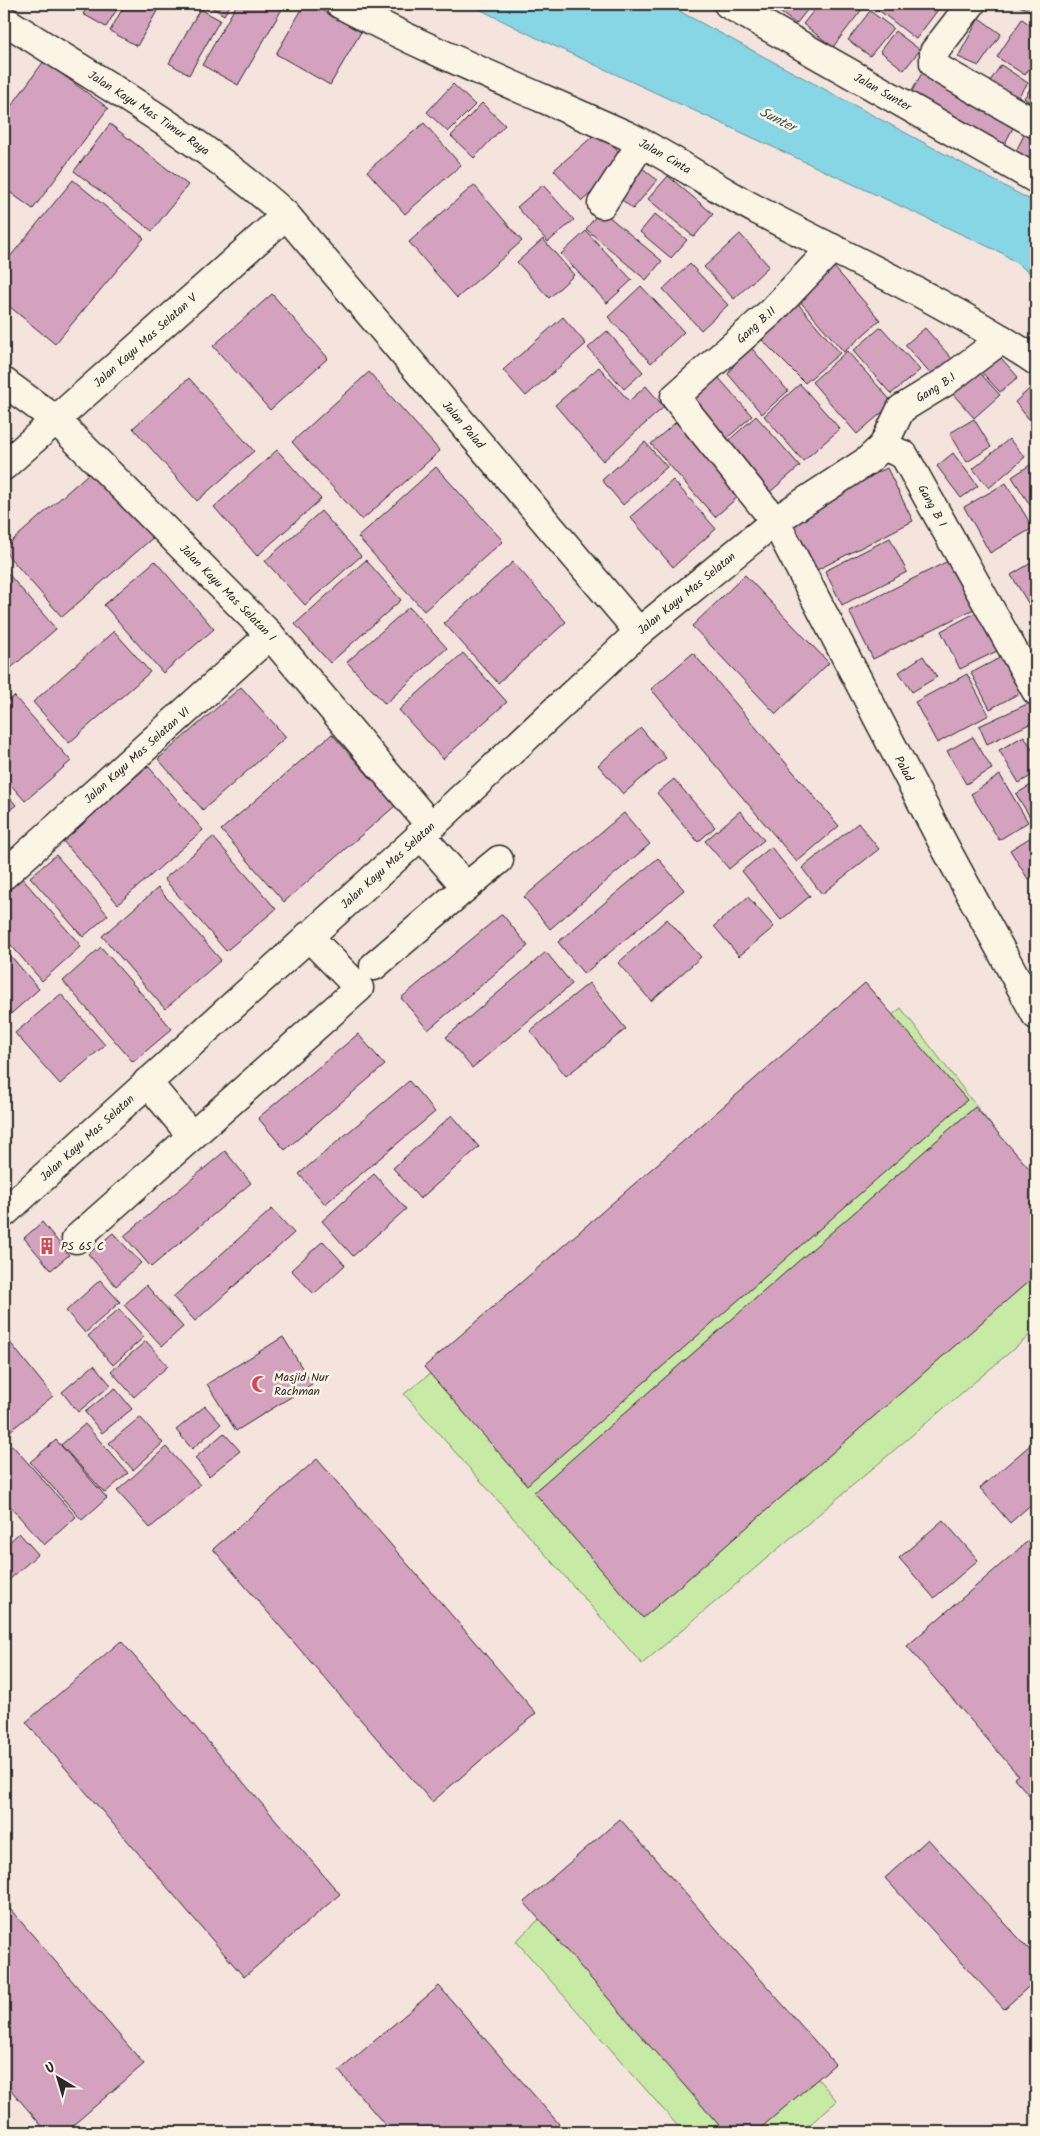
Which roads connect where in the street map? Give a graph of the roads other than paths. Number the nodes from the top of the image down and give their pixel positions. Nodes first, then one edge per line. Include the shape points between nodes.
1 (340, 4) edge
2 (728, 4) edge
3 (970, 4) edge
4 (4, 20) edge
5 (1036, 124) edge
6 (641, 144) junction
7 (1036, 178) edge
8 (602, 204) dead end
9 (286, 216) junction
10 (832, 248) junction
11 (992, 332) junction
12 (1036, 361) edge
13 (4, 382) edge
14 (676, 397) joint
15 (56, 420) junction
16 (883, 446) junction
17 (4, 466) edge
18 (775, 521) junction
19 (639, 632) junction
20 (270, 635) junction
21 (1036, 691) edge
22 (425, 829) junction
23 (499, 860) dead end
24 (4, 875) edge
25 (466, 887) junction
26 (308, 936) junction
27 (374, 966) dead end
28 (1036, 1015) edge
29 (147, 1082) junction
30 (192, 1136) junction
31 (4, 1213) edge
32 (76, 1239) dead end

1 - 6 street, Jalan Cinta via 400,36
2 - 7 street, Jalan Sunter
3 - 5 street via 934,52 934,63 939,69
4 - 9 street, Jalan Kayu Mas Timur Raya via 187,136 255,187
6 - 8 street
6 - 10 street, Jalan Cinta via 758,211
9 - 15 street, Jalan Kayu Mas Selatan V
9 - 19 street, Jalan Palad
10 - 11 street, Jalan Cinta
10 - 14 street, Gang B.II via 771,312
11 - 12 street, Jalan Cinta
11 - 16 street, Gang B.I via 946,382 901,408
13 - 15 street, Jalan Kayu Mas Selatan I
14 - 18 street, Palad
15 - 17 street, Jalan Kayu Mas Selatan V
15 - 20 street, Jalan Kayu Mas Selatan I
16 - 18 street via 867,461
16 - 21 street, Gang B I via 904,455
18 - 19 street, Jalan Kayu Mas Selatan
18 - 28 street, Palad
19 - 22 street, Jalan Kayu Mas Selatan
20 - 22 street, Jalan Kayu Mas Selatan I
20 - 24 street, Jalan Kayu Mas Selatan VI
22 - 25 street, Jalan Kayu Mas Selatan I
22 - 26 street, Jalan Kayu Mas Selatan
23 - 25 street
25 - 27 street
26 - 29 street, Jalan Kayu Mas Selatan
26 - 30 street via 359,988
29 - 30 street
29 - 31 street, Jalan Kayu Mas Selatan
30 - 32 street

